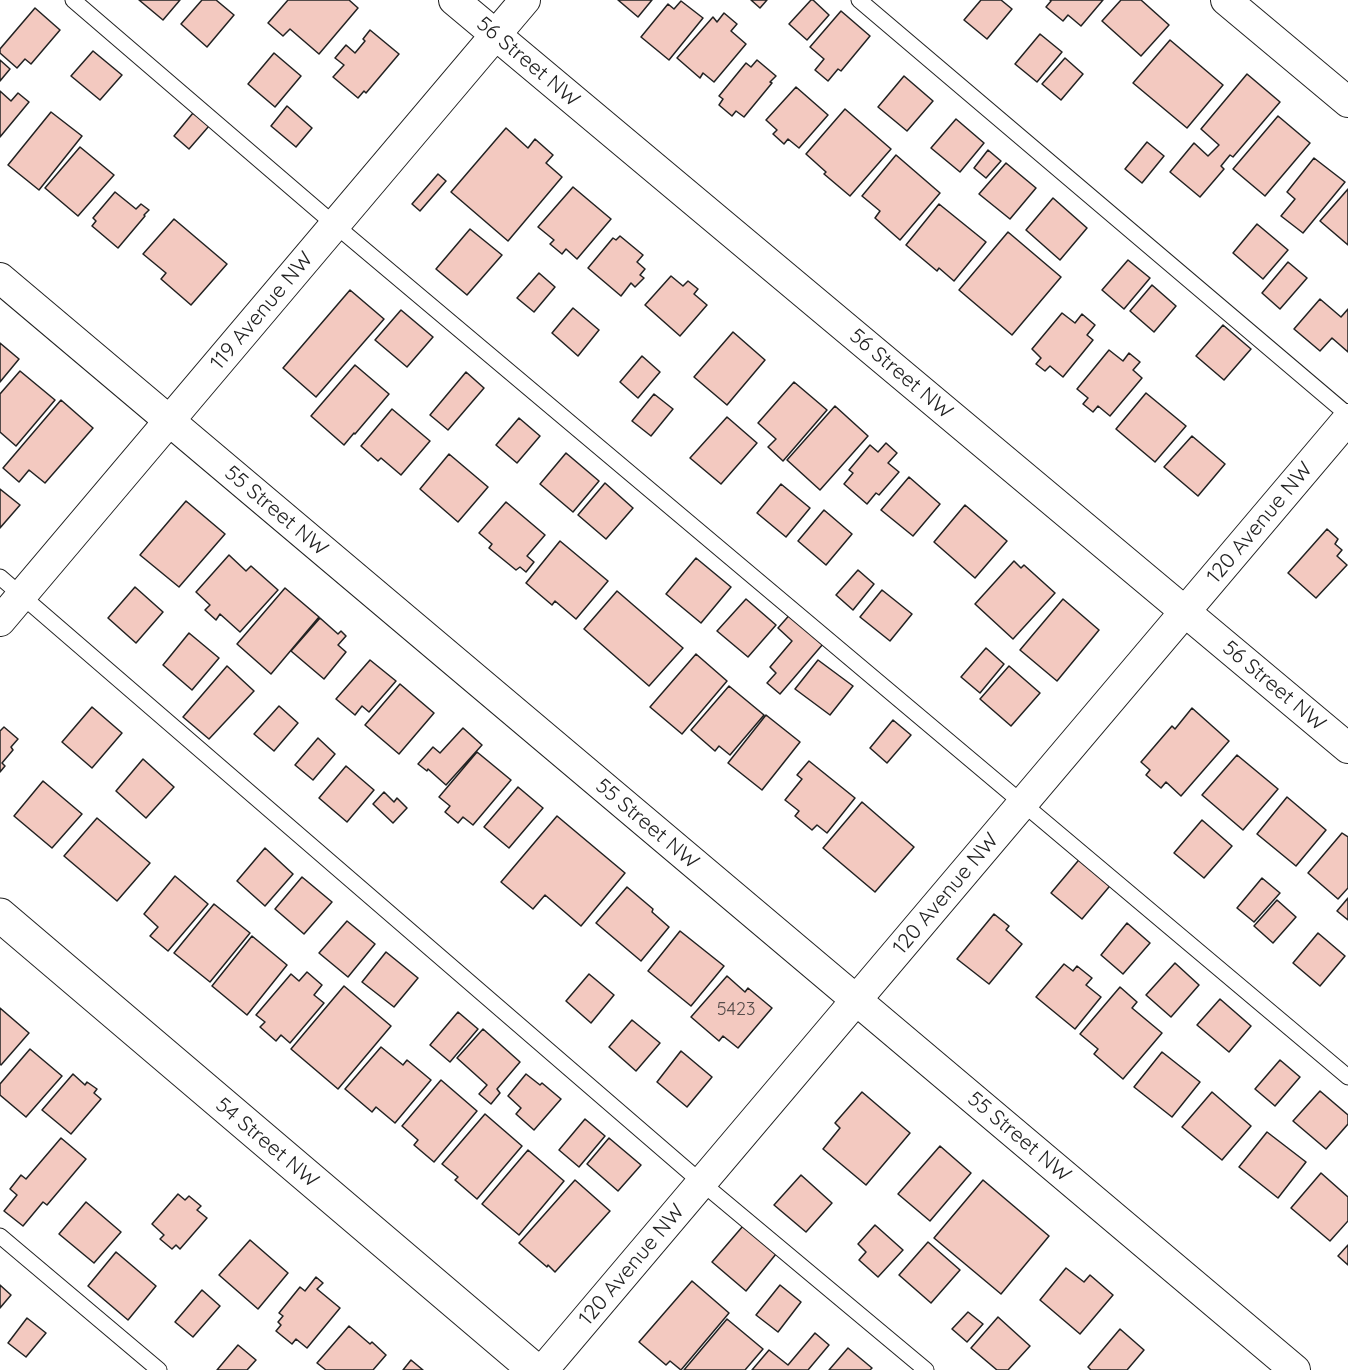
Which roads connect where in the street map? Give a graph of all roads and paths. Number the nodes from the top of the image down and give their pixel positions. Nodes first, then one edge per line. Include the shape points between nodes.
1 (73, 0) edge
2 (454, 0) edge
3 (525, 0) edge
4 (859, 0) edge
5 (1226, 0) edge
6 (495, 34) junction
7 (1348, 102) edge
8 (334, 225) junction
9 (0, 278) edge
10 (1348, 417) edge
11 (169, 421) junction
12 (11, 586) edge
13 (1185, 611) junction
14 (0, 621) edge
15 (1348, 748) edge
16 (1022, 803) junction
17 (0, 915) edge
18 (856, 1000) junction
19 (1348, 1077) edge
20 (702, 1183) junction
21 (0, 1236) edge
22 (159, 1370) edge
23 (535, 1370) edge
24 (543, 1370) edge
25 (926, 1370) edge
26 (1295, 1370) edge

1 - 8 lane
2 - 6 street, 56 Street NW
3 - 6 street, 119 Avenue NW
4 - 10 lane
5 - 7 street
6 - 8 street, 119 Avenue NW
6 - 13 street, 56 Street NW
8 - 11 street, 119 Avenue NW
8 - 16 lane
9 - 11 street, 55 Street NW
10 - 13 street, 120 Avenue NW
11 - 12 street, 119 Avenue NW
11 - 18 street, 55 Street NW
12 - 14 street, 119 Avenue NW
12 - 20 lane
13 - 15 street, 56 Street NW
13 - 16 street, 120 Avenue NW
16 - 18 street, 120 Avenue NW
16 - 19 lane
17 - 23 street, 54 Street NW
18 - 20 street, 120 Avenue NW
18 - 26 street, 55 Street NW
20 - 24 street, 120 Avenue NW
20 - 25 lane
21 - 22 lane

